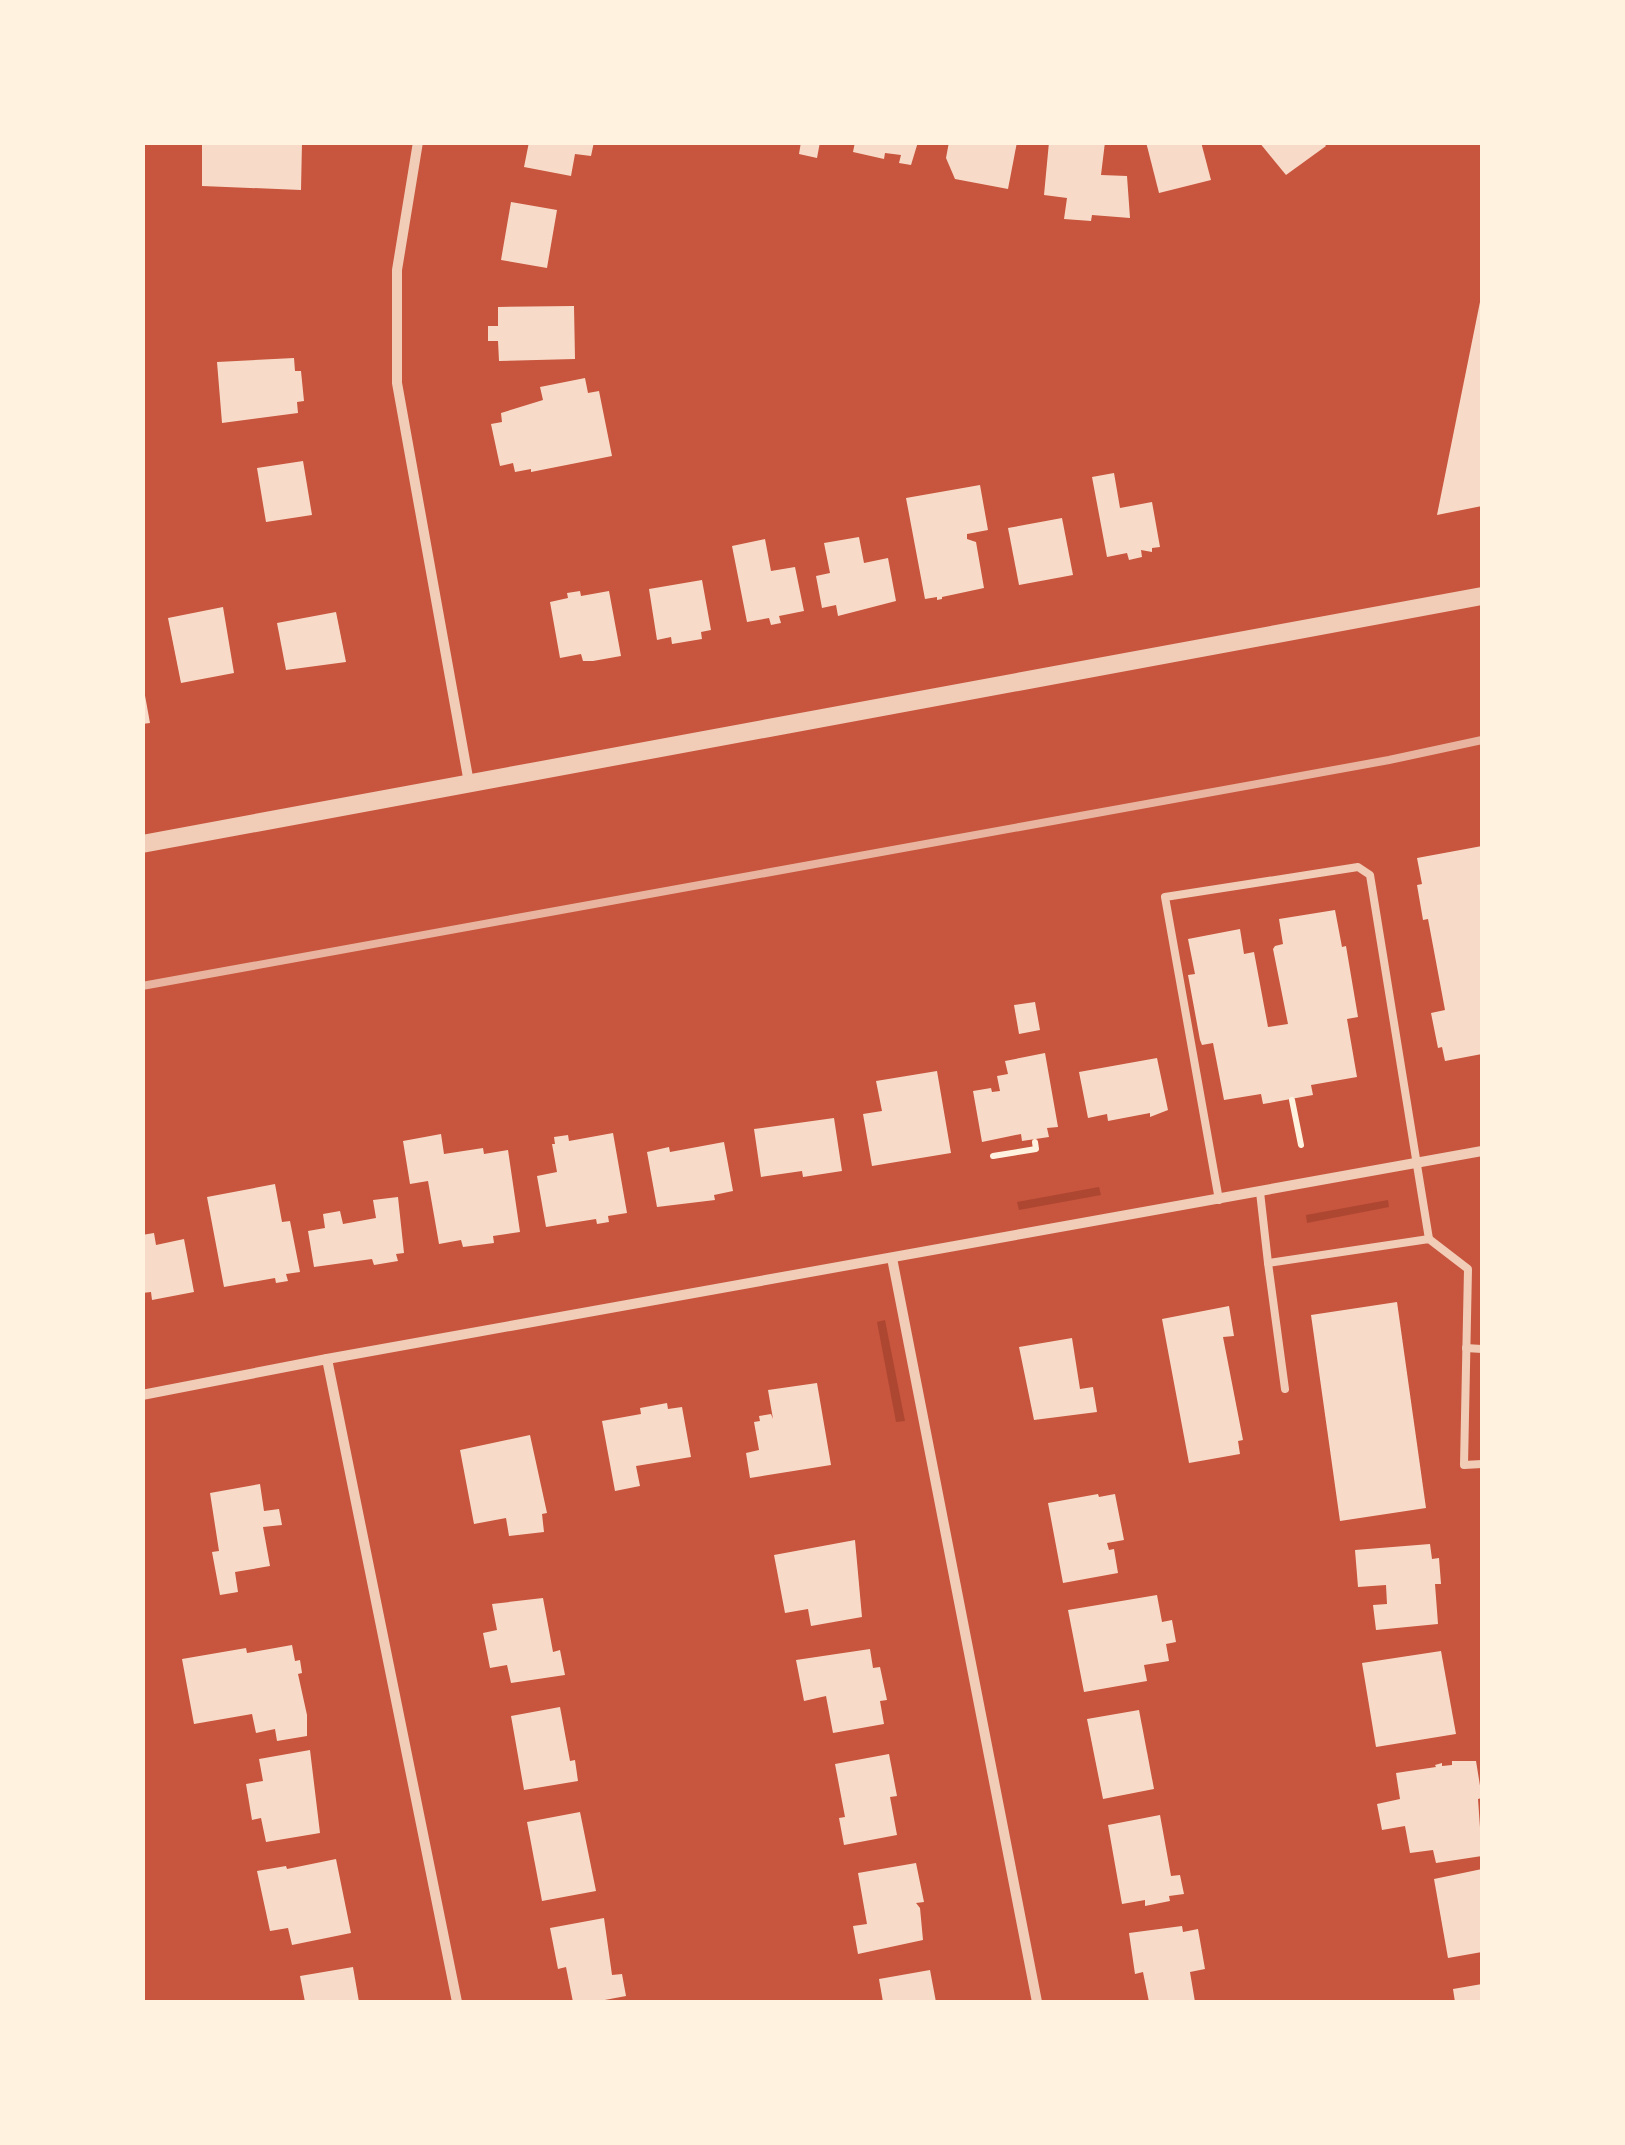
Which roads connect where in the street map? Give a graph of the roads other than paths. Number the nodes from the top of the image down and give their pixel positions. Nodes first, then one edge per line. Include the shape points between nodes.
1 (418, 142) edge
2 (1482, 596) edge
3 (469, 783) junction
4 (142, 844) edge
5 (1482, 1151) edge
6 (1418, 1162) junction
7 (1260, 1192) junction
8 (1219, 1200) junction
9 (1429, 1239) junction
10 (892, 1258) junction
11 (1268, 1262) junction
12 (1466, 1348) junction
13 (1482, 1349) edge
14 (326, 1358) junction
15 (1285, 1390) dead end
16 (142, 1395) edge
17 (1482, 1464) edge
18 (456, 2002) edge
19 (1037, 2002) edge

1 - 3 street via 398,270 398,384
2 - 3 street
3 - 4 street
5 - 6 street
6 - 7 street
6 - 8 lane via 1370,875 1358,867 1166,897
6 - 9 lane
7 - 8 street
7 - 11 lane
8 - 10 street
9 - 11 lane
9 - 12 lane via 1468,1270
10 - 14 street
10 - 19 street
11 - 15 lane
12 - 13 lane
12 - 17 lane via 1464,1465
14 - 16 street
14 - 18 street

